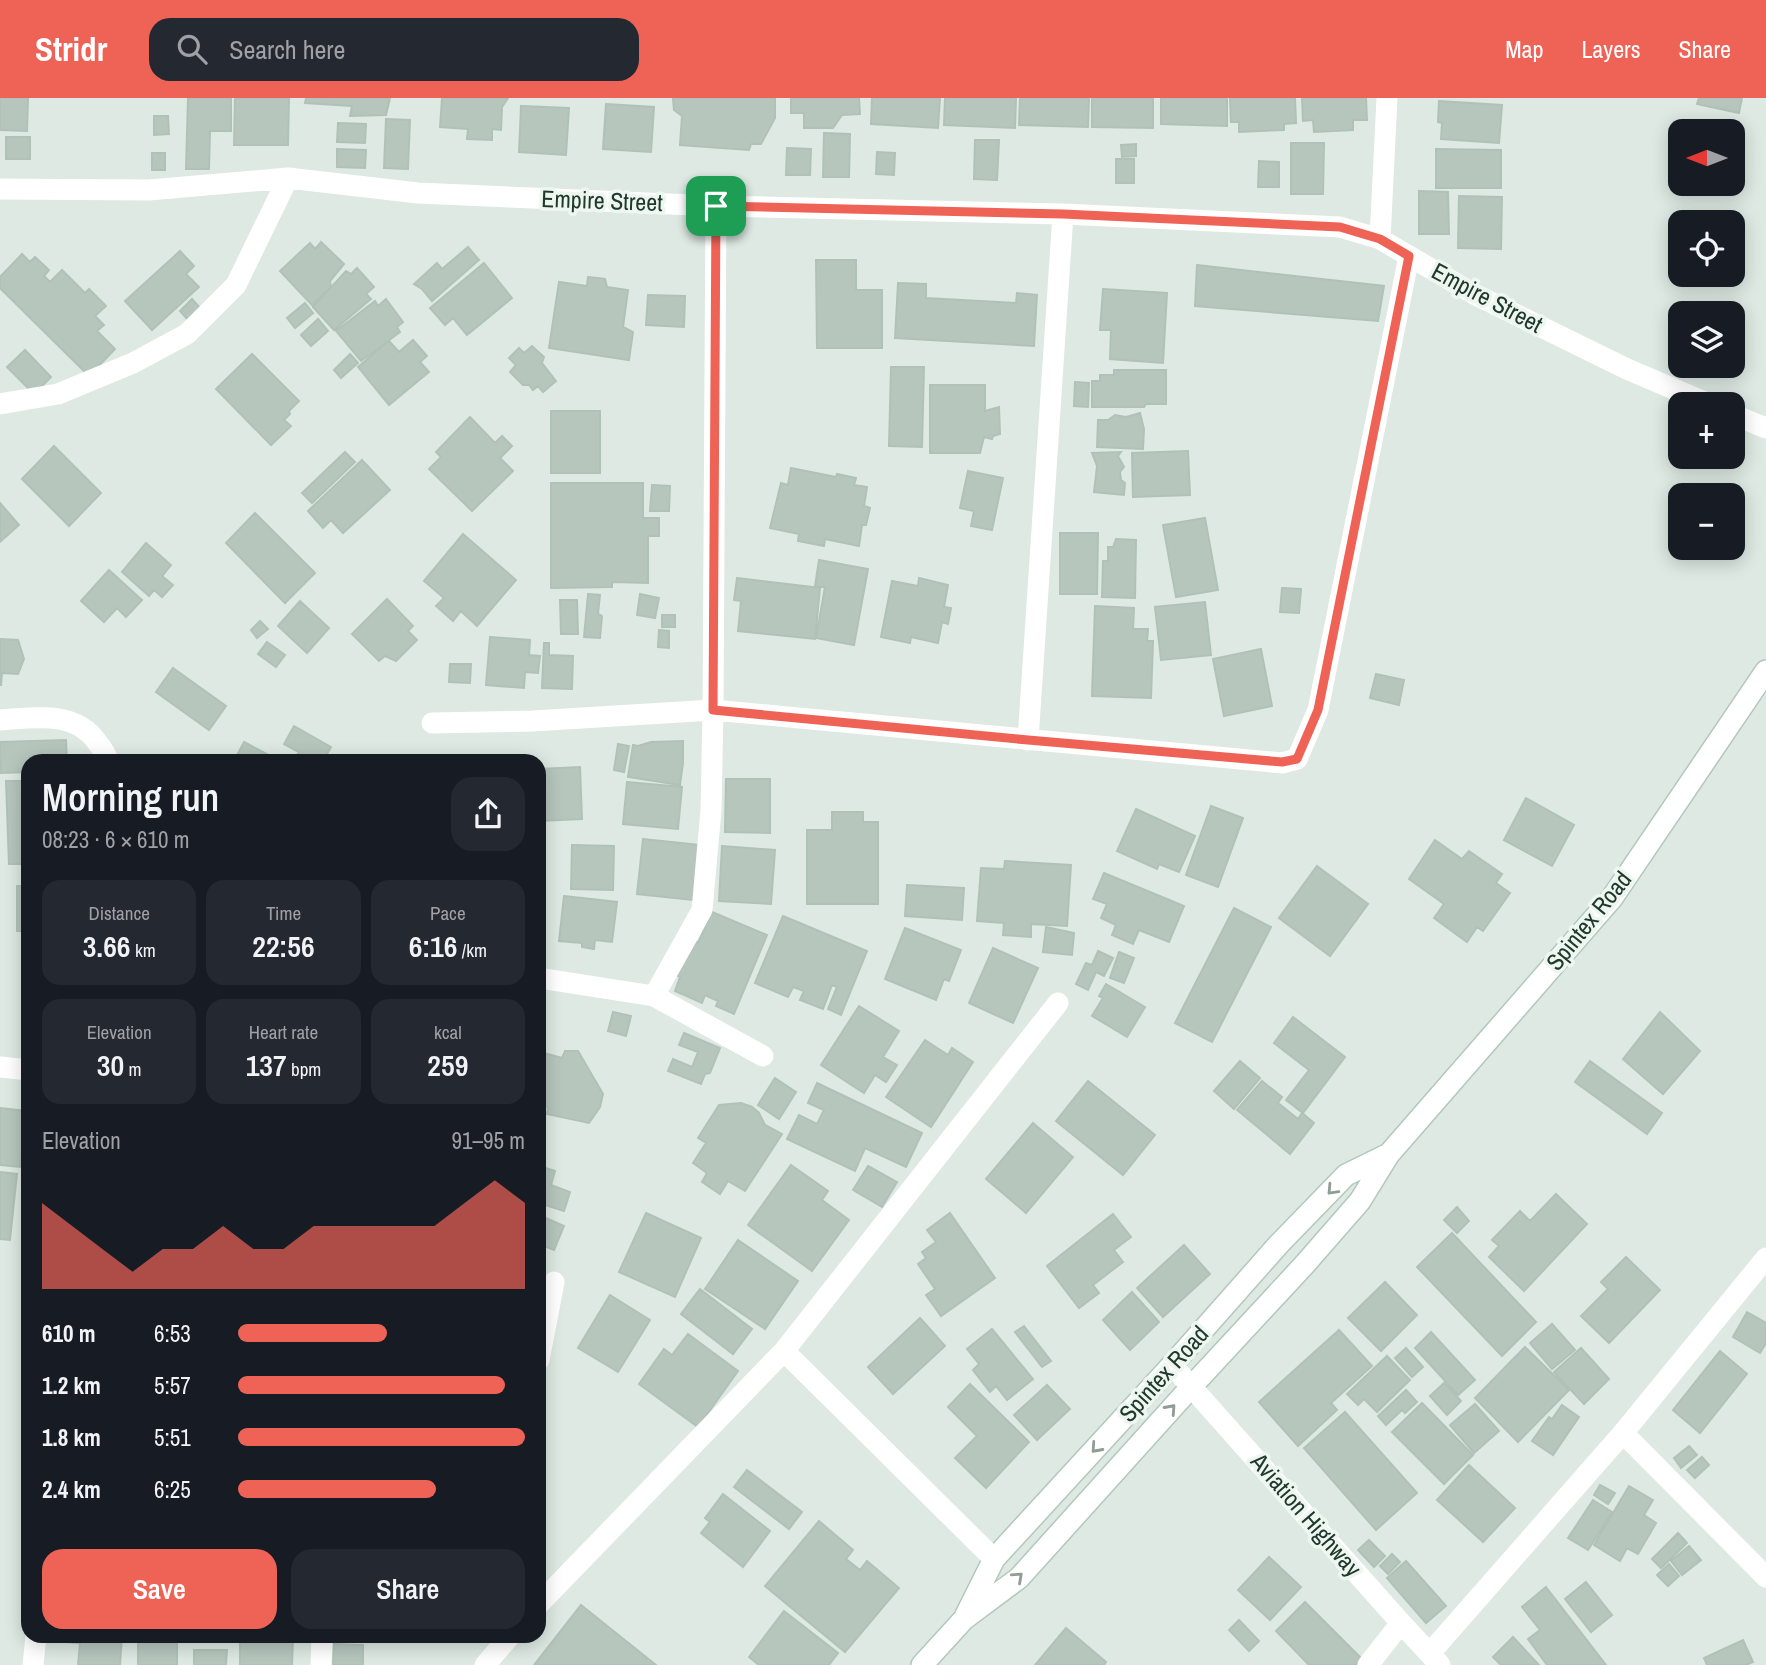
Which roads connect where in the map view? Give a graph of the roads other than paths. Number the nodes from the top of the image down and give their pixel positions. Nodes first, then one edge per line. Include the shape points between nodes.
1 (1388, 98) edge
2 (288, 178) junction
3 (0, 189) edge
4 (716, 206) junction
5 (1063, 214) junction
6 (1380, 239) junction
7 (1409, 256) junction
8 (1681, 392) edge
9 (0, 404) edge
10 (1745, 419) edge
11 (1766, 428) edge
12 (1766, 671) edge
13 (713, 710) junction
14 (0, 720) edge
15 (432, 723) dead end
16 (1028, 740) junction
17 (106, 754) edge
18 (546, 979) edge
19 (654, 996) junction
20 (1058, 1003) dead end
21 (763, 1056) dead end
22 (0, 1067) edge
23 (21, 1069) edge
24 (1389, 1154) junction
25 (1765, 1260) edge
26 (554, 1282) dead end
27 (546, 1324) edge
28 (784, 1351) junction
29 (1172, 1365) junction
30 (1192, 1386) junction
31 (1623, 1433) junction
32 (995, 1559) junction
33 (1766, 1577) edge
34 (546, 1597) edge
35 (964, 1619) junction
36 (1401, 1623) junction
37 (35, 1643) edge
38 (322, 1643) edge
39 (504, 1643) edge
40 (1435, 1659) edge
41 (33, 1665) edge
42 (321, 1665) edge
43 (485, 1665) edge
44 (922, 1665) edge
45 (1368, 1665) edge

1 - 6 street
2 - 3 street, Empire Street via 149,190
2 - 4 street, Empire Street via 418,194
2 - 9 street via 236,285 187,334 133,363 58,394
4 - 5 street, Empire Street
4 - 13 street
5 - 6 street, Empire Street via 1340,227
5 - 16 street
6 - 7 street, Empire Street
7 - 8 street, Empire Street via 1486,300
7 - 16 street via 1318,710 1297,759 1282,762
10 - 11 street
12 - 24 street, Spintex Road via 1612,898
13 - 15 street
13 - 16 street
13 - 19 street via 702,910
14 - 17 street via 64,719 90,732
18 - 19 street
19 - 21 street
20 - 28 street
22 - 23 street
24 -> 29 street, Spintex Road via 1346,1175
24 - 30 street, Spintex Road via 1360,1201
25 - 31 street
26 - 27 street
28 - 32 street
28 - 34 street
29 - 30 street, Aviation Highway
29 -> 32 street, Spintex Road
35 -> 30 street, Spintex Road via 1019,1578
30 - 36 street, Aviation Highway
31 - 33 street
31 - 40 street
32 - 35 street, Spintex Road
35 - 44 street, Spintex Road
36 - 40 street, Aviation Highway
36 - 45 street
37 - 41 street
38 - 42 street
39 - 43 street

